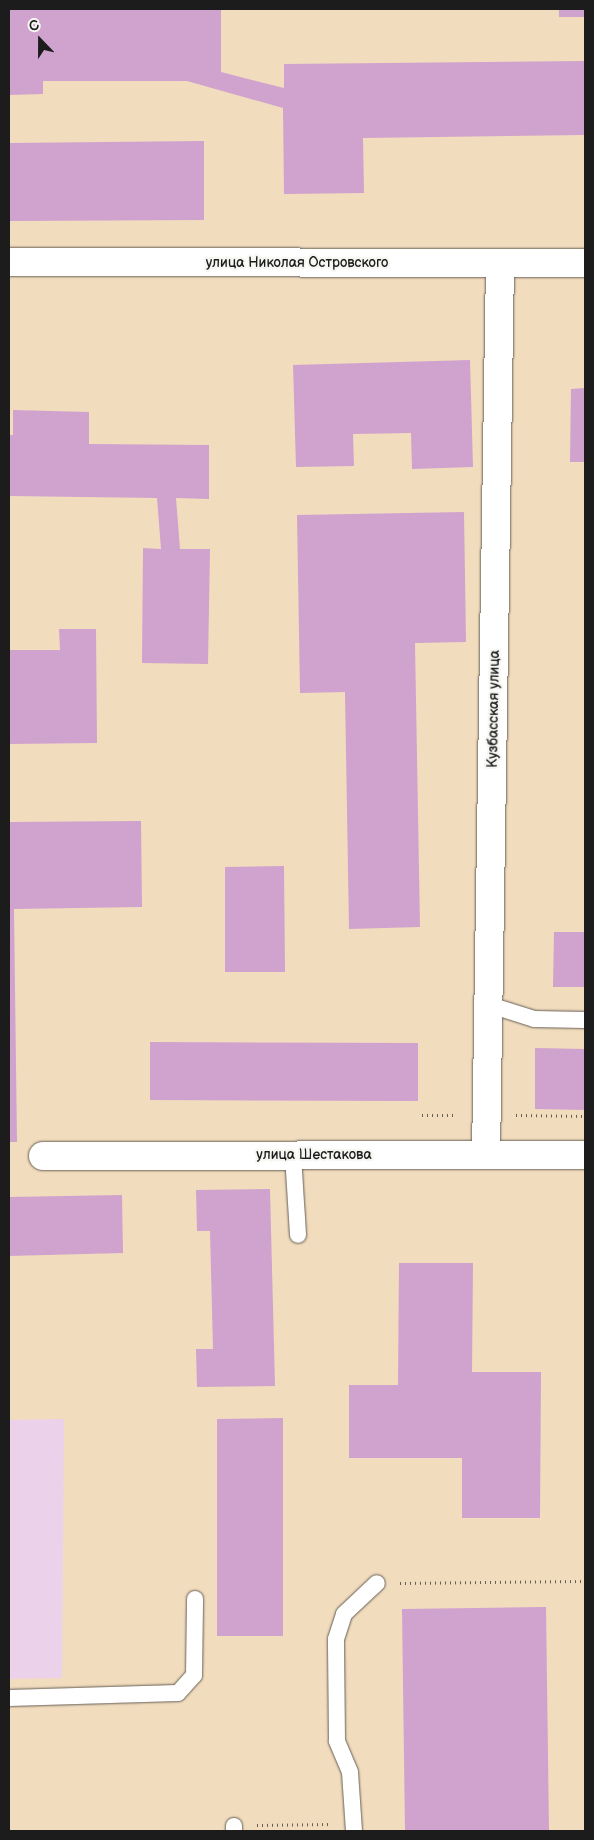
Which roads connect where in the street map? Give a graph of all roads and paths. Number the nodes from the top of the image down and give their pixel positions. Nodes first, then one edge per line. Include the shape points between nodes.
1 (9, 262) edge
2 (500, 264) junction
3 (585, 264) edge
4 (490, 1005) junction
5 (585, 1020) edge
6 (293, 1155) junction
7 (486, 1155) junction
8 (585, 1155) edge
9 (42, 1156) dead end
10 (298, 1235) dead end
11 (585, 1580) edge
12 (377, 1583) joint
13 (195, 1599) dead end
14 (9, 1698) edge
15 (354, 1827) edge
16 (234, 1828) edge

1 - 2 street, улица Николая Островского
2 - 3 street, улица Николая Островского
2 - 4 street, Кузбасская улица
4 - 5 lane via 534,1019
4 - 7 street, Кузбасская улица
6 - 7 street, улица Шестакова
6 - 9 street, улица Шестакова
6 - 10 lane
7 - 8 street, улица Шестакова
11 - 12 path
12 - 15 lane via 344,1614 336,1639 338,1741 350,1772
13 - 14 lane via 194,1675 178,1693
15 - 16 path

